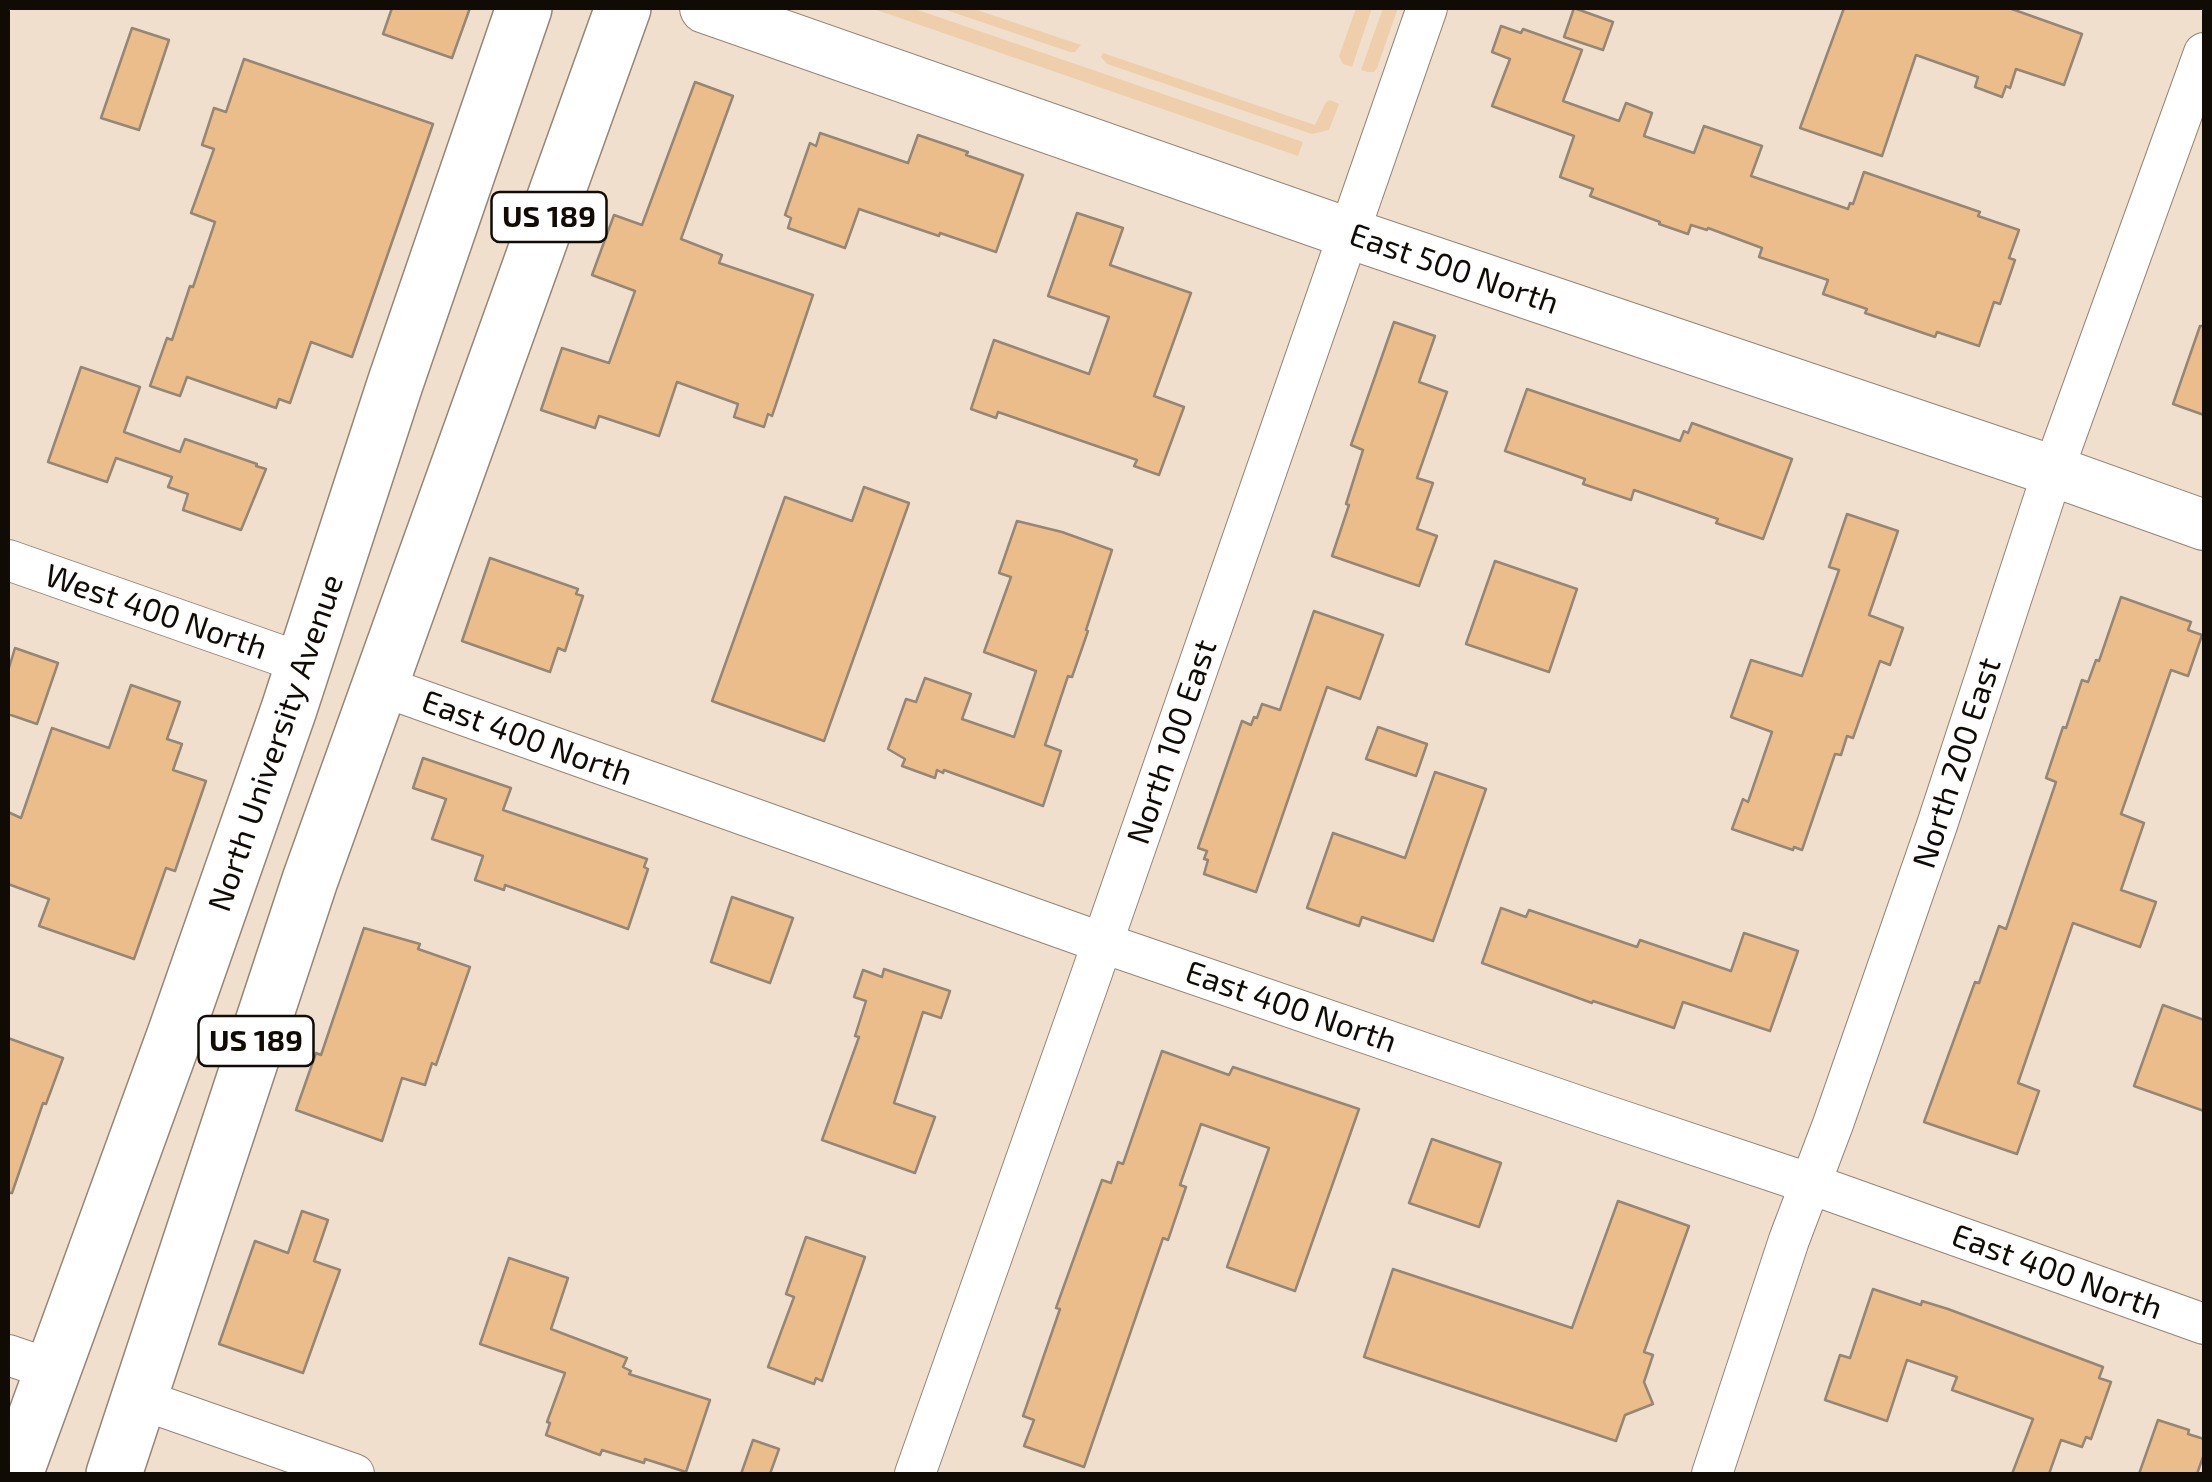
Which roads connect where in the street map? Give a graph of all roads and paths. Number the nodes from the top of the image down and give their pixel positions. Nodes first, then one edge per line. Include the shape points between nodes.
1 (524, 8) edge
2 (623, 8) edge
3 (705, 8) edge
4 (1427, 8) edge
5 (2204, 53) edge
6 (1348, 233) junction
7 (2054, 471) junction
8 (2204, 525) edge
9 (8, 560) edge
10 (305, 664) junction
11 (380, 685) junction
12 (1103, 942) junction
13 (1812, 1184) junction
14 (2204, 1324) edge
15 (30, 1363) edge
16 (140, 1398) junction
17 (15, 1474) edge
18 (114, 1474) edge
19 (354, 1474) edge
20 (915, 1474) edge
21 (1712, 1474) edge

1 - 10 highway, North University Avenue / US 189
2 - 11 highway, US 189
3 - 6 street, East 500 North
4 - 6 street, North 100 East
5 - 7 street, North 200 East
6 - 7 street, East 500 North
6 - 12 street, North 100 East
7 - 8 street, East 500 North
7 - 13 street, North 200 East
9 - 10 street, West 400 North
10 - 15 highway, North University Avenue / US 189 via 176,1032
11 - 12 street, East 400 North
11 - 16 highway, US 189 via 266,1008
12 - 13 street, East 400 North
12 - 20 street, North 100 East
13 - 14 street, East 400 North
13 - 21 street, North 200 East
15 - 17 highway, North University Avenue / US 189
16 - 18 highway, US 189
16 - 19 street

